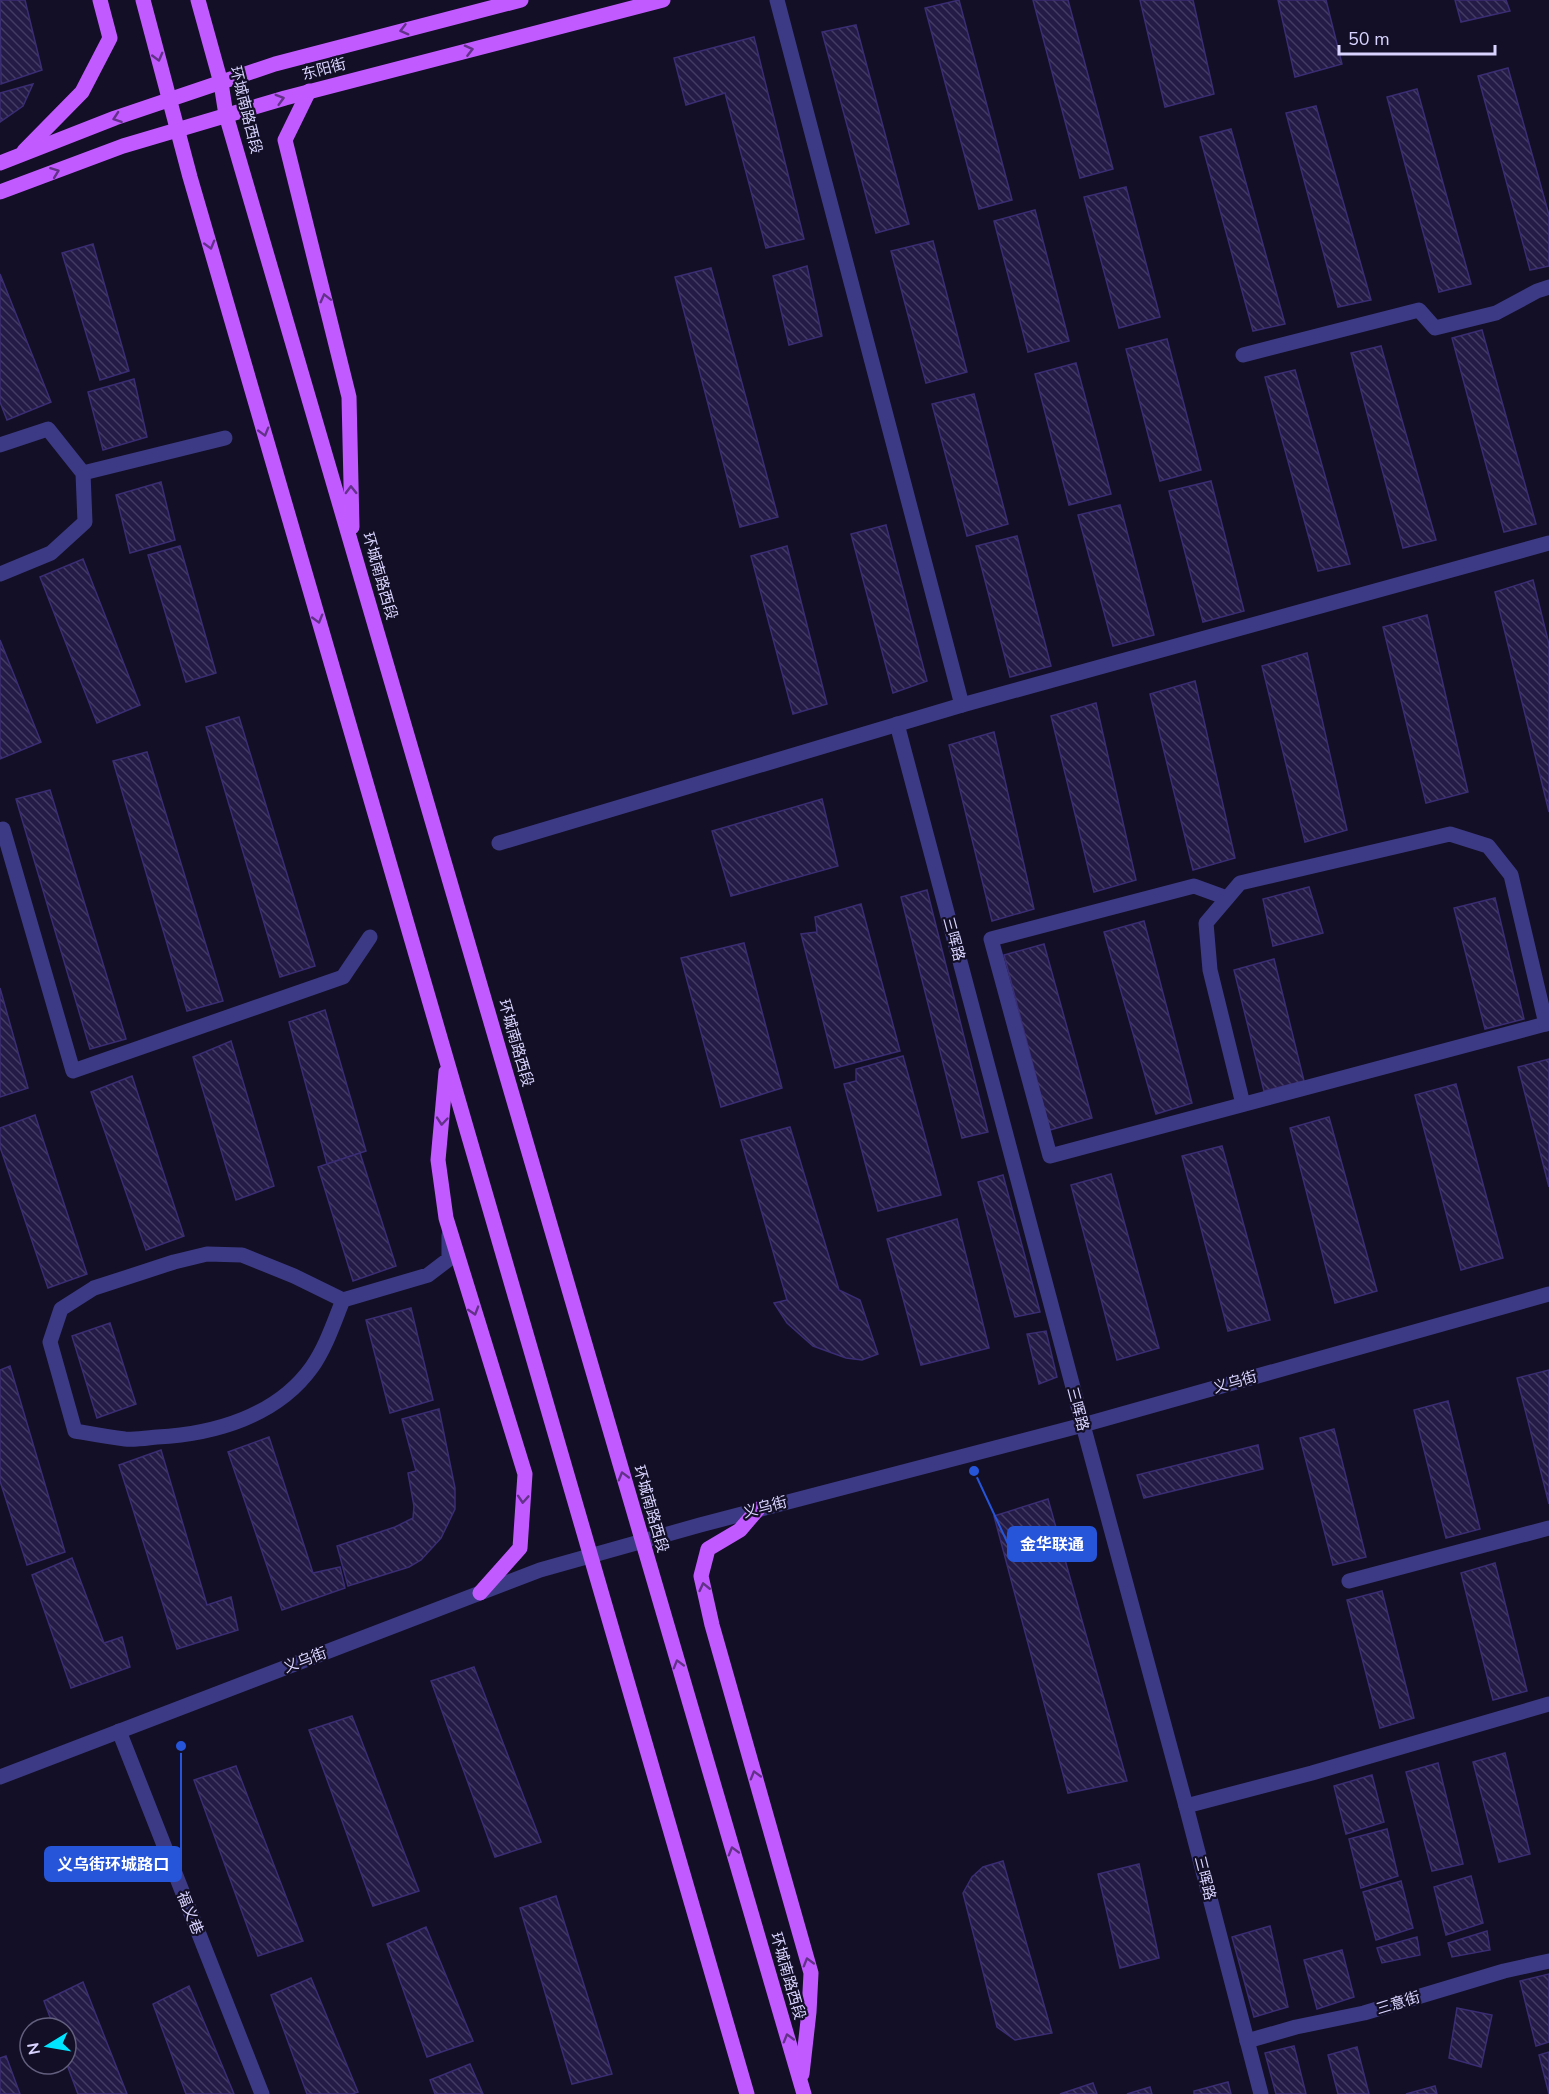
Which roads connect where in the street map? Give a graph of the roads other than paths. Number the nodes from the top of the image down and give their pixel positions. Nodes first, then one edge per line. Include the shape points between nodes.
1 (100, 0) edge
2 (143, 0) edge
3 (198, 0) edge
4 (521, 0) edge
5 (663, 0) edge
6 (777, 0) edge
7 (221, 83) junction
8 (309, 92) junction
9 (170, 101) junction
10 (226, 115) junction
11 (177, 130) junction
12 (19, 155) junction
13 (0, 163) edge
14 (0, 192) edge
15 (1549, 287) edge
16 (1243, 355) dead end
17 (225, 438) dead end
18 (0, 445) edge
19 (83, 473) junction
20 (1549, 543) edge
21 (353, 548) junction
22 (0, 574) edge
23 (962, 705) junction
24 (897, 724) junction
25 (3, 829) dead end
26 (499, 843) dead end
27 (1227, 898) junction
28 (370, 937) dead end
29 (1547, 1023) edge
30 (447, 1063) junction
31 (1243, 1104) junction
32 (449, 1229) junction
33 (1549, 1294) edge
34 (343, 1300) junction
35 (1083, 1425) junction
36 (758, 1509) junction
37 (1549, 1528) edge
38 (642, 1542) junction
39 (589, 1557) junction
40 (1349, 1581) dead end
41 (480, 1593) junction
42 (1549, 1704) edge
43 (119, 1731) junction
44 (0, 1777) edge
45 (1186, 1806) junction
46 (1549, 1961) edge
47 (1247, 2041) junction
48 (802, 2088) edge
49 (262, 2094) edge
50 (747, 2094) edge
51 (1260, 2094) edge

1 - 12 main road via 110,38 82,92
2 -> 9 main road
3 - 7 main road, 环城南路西段
4 -> 7 main road, 东阳街 via 275,64
8 -> 5 main road, 东阳街
6 - 23 street
7 - 9 main road, 东阳街
7 - 10 main road, 环城南路西段
10 -> 8 main road, 东阳街
21 -> 8 main road via 349,397 285,140
9 - 11 main road
9 -> 12 main road, 东阳街
10 - 11 main road, 东阳街
10 - 21 main road, 环城南路西段
14 -> 11 main road, 东阳街
11 -> 30 main road
12 - 13 main road, 东阳街
15 - 16 street via 1496,313 1435,328 1419,310
17 - 19 street
18 - 19 street via 48,429
19 - 22 street via 85,522 51,553
20 - 23 street
38 -> 21 main road, 环城南路西段
23 - 24 street
24 - 26 street
24 - 35 street, 三晖路
25 - 28 street via 74,1071 343,977
27 - 29 street via 1240,883 1450,834 1488,846 1511,876
27 - 31 street via 1206,923 1210,970
27 - 31 street via 1194,886 991,939 1050,1156
29 - 31 street
30 -> 32 main road via 438,1160
30 - 39 main road
32 - 34 street via 449,1259 428,1275
32 -> 41 main road via 525,1474 520,1548
33 - 35 street, 义乌街
34 - 34 street via 242,1256 207,1254 94,1288 61,1309 50,1342 75,1431 127,1439 177,1436 212,1430 251,1416 283,1397 311,1367
35 - 36 street, 义乌街
35 - 45 street, 三晖路
36 - 38 street, 义乌街
48 -> 36 main road via 811,1973 701,1576 708,1549 741,1530
37 - 40 street
38 - 39 street, 义乌街
48 -> 38 main road, 环城南路西段
39 - 41 street, 义乌街 via 540,1570
39 - 50 main road
41 - 43 street, 义乌街
42 - 45 street
43 - 44 street, 义乌街
43 - 49 street, 福义巷
45 - 47 street, 三晖路
46 - 47 street, 三意街
47 - 51 street, 三晖路

